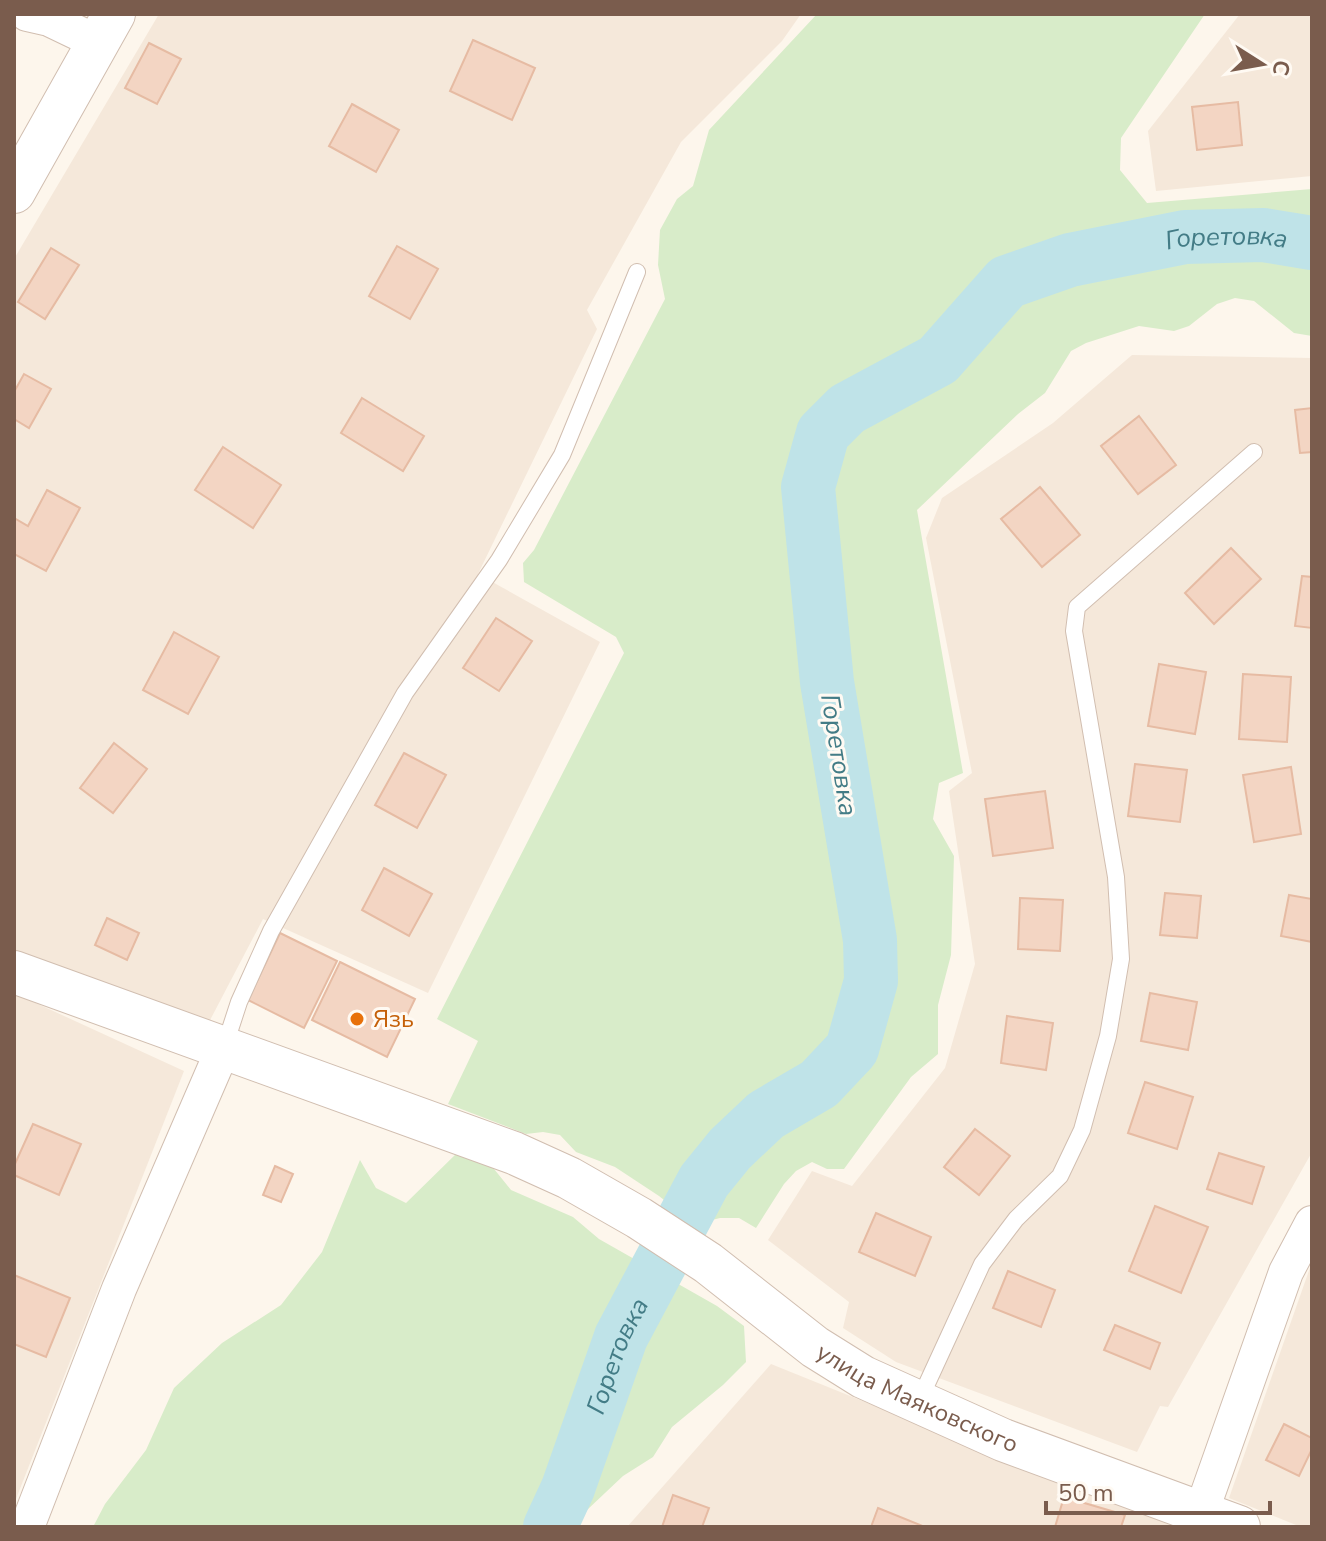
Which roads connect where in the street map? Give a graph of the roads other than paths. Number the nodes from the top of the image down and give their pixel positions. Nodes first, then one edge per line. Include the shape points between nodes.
1 (27, 14) edge
2 (107, 29) edge
3 (14, 192) edge
4 (637, 272) dead end
5 (1254, 452) dead end
6 (14, 972) edge
7 (223, 1049) junction
8 (1312, 1223) edge
9 (918, 1403) junction
10 (1212, 1522) edge
11 (27, 1527) edge

1 - 2 street
2 - 3 street
4 - 7 lane via 562,455 499,560 405,693 271,931
5 - 9 lane via 1077,607 1074,631 1116,877 1121,959 1108,1036 1082,1130 1060,1176 1016,1219 982,1264
6 - 7 street, улица Маяковского
7 - 9 street, улица Маяковского via 514,1153 569,1178 708,1263 815,1347
7 - 11 street via 119,1289
8 - 10 street via 1286,1272
9 - 10 street, улица Маяковского

